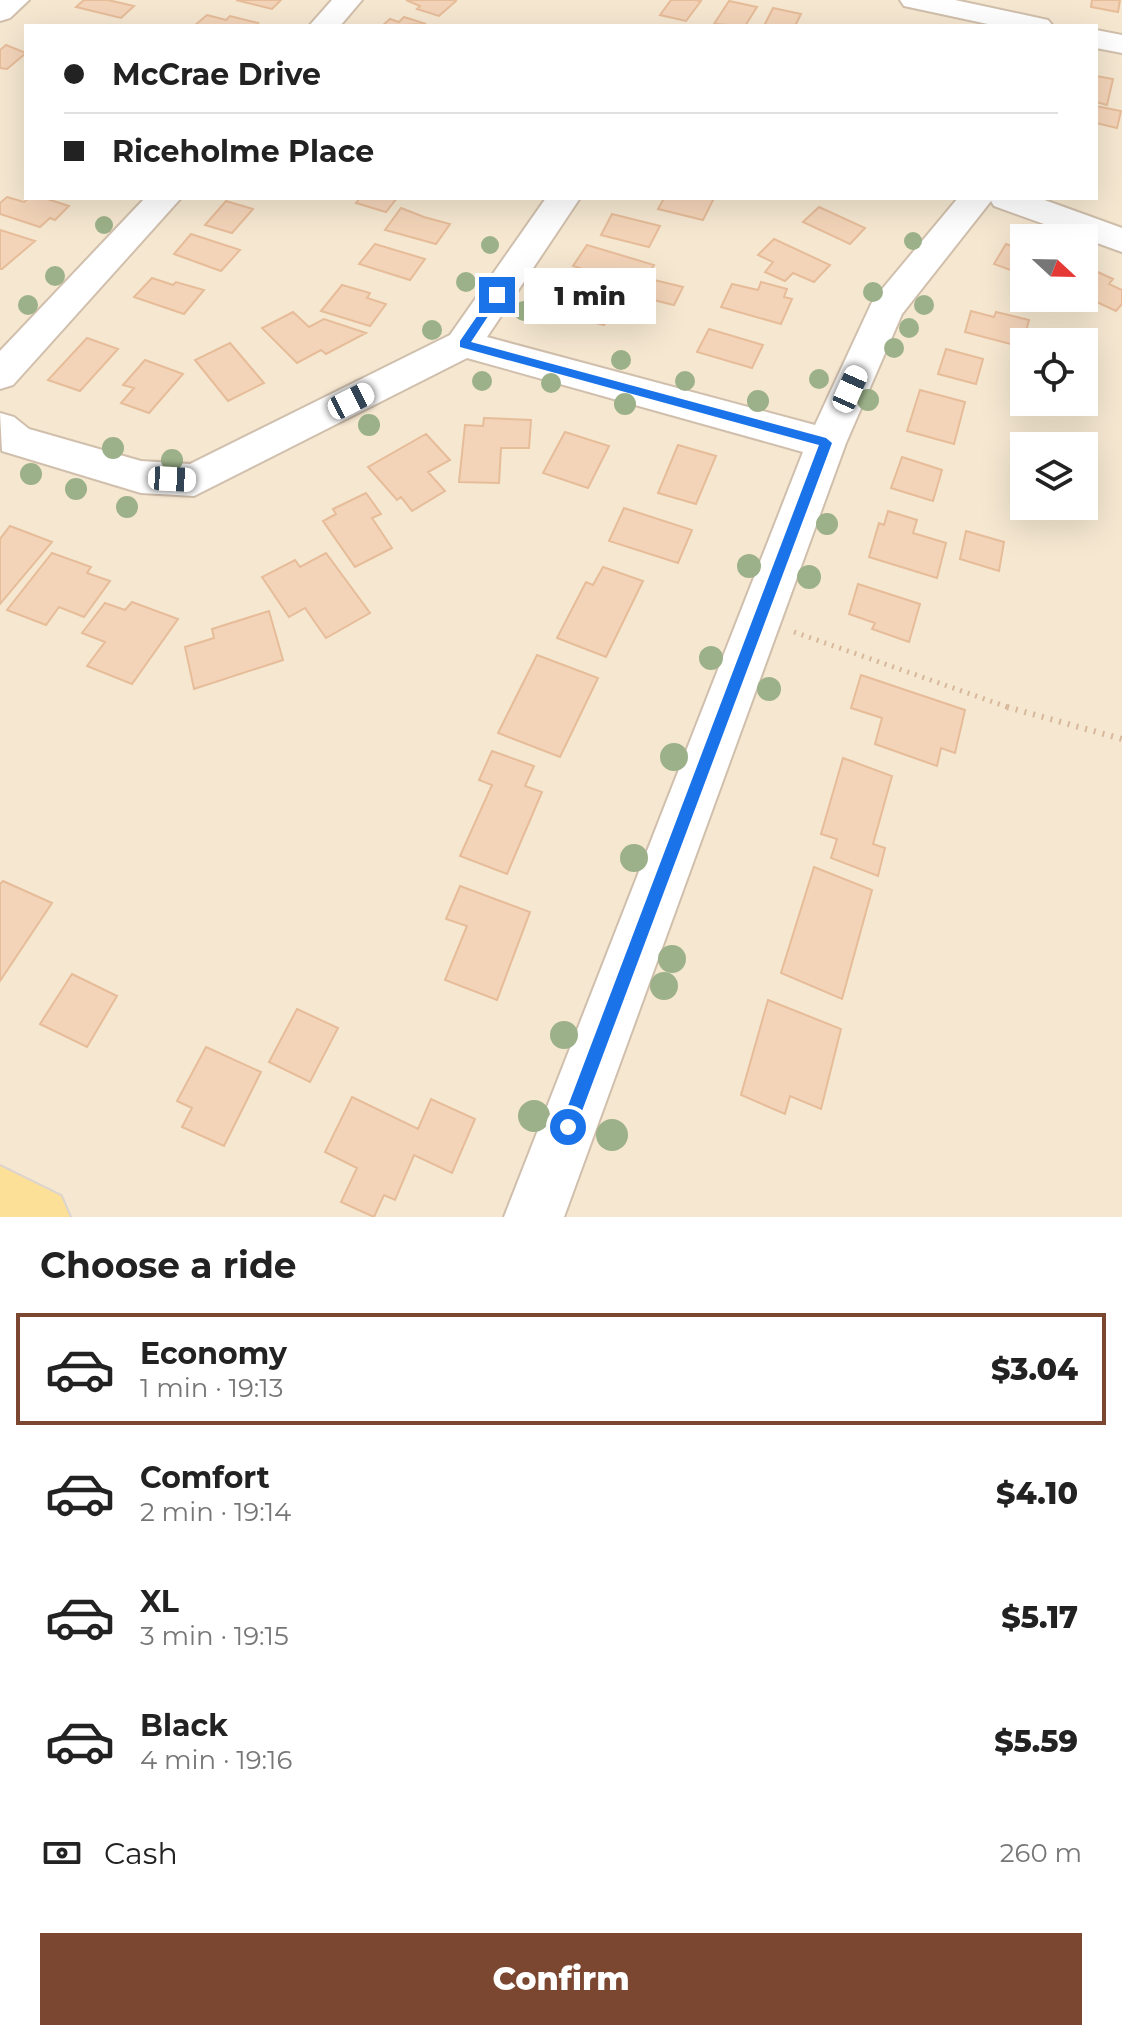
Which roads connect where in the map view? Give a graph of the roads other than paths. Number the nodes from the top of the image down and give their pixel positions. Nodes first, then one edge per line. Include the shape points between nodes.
1 (15, 0) edge
2 (348, 0) edge
3 (914, 0) edge
4 (0, 12) edge
5 (326, 24) edge
6 (1028, 24) edge
7 (1098, 39) edge
8 (1122, 44) edge
9 (162, 200) edge
10 (562, 200) edge
11 (974, 200) edge
12 (1011, 200) edge
13 (1122, 241) edge
14 (463, 344) junction
15 (0, 375) edge
16 (0, 428) edge
17 (826, 443) junction
18 (0, 1196) edge
19 (40, 1217) edge
20 (534, 1217) edge

1 - 4 street
2 - 5 street
3 - 6 street
7 - 8 street
9 - 15 street
10 - 14 street
11 - 17 street via 886,309
12 - 13 street
14 - 16 street via 194,480 141,477 16,440
14 - 17 street
17 - 20 street
18 - 19 main road

